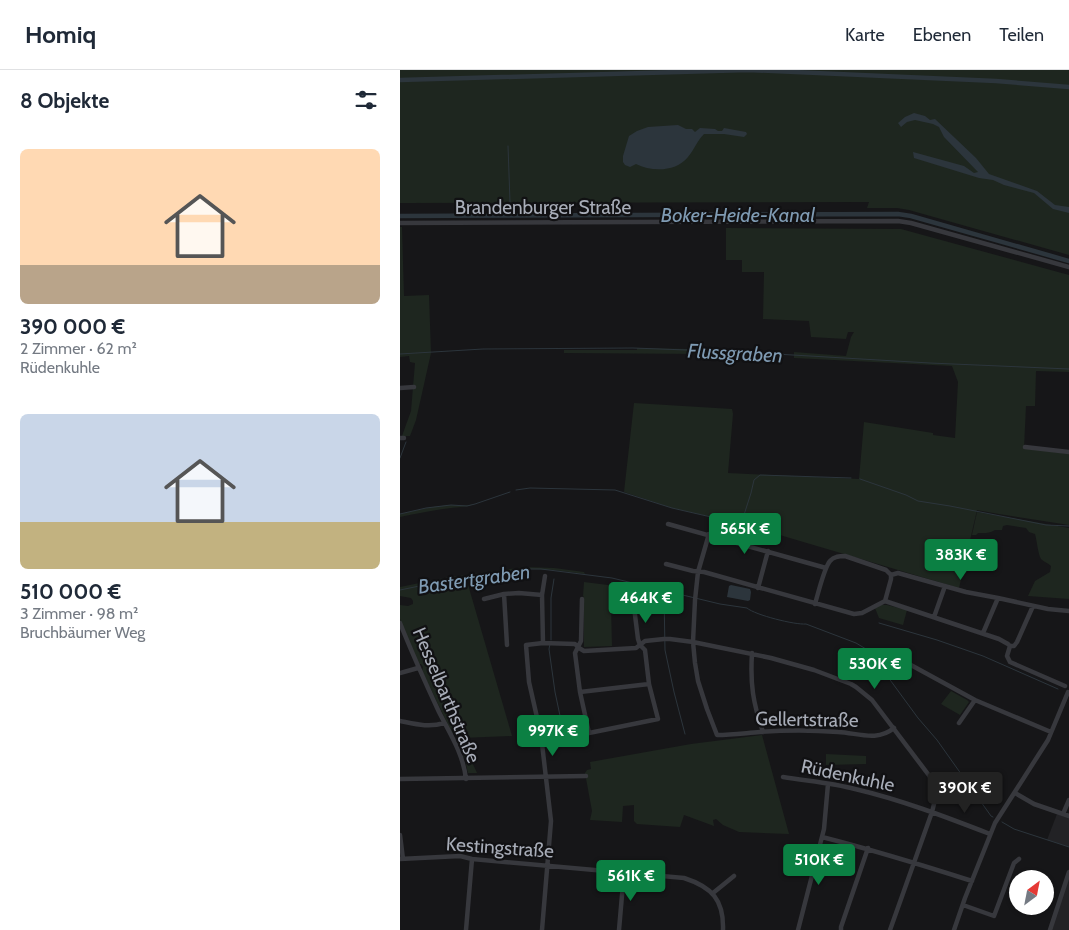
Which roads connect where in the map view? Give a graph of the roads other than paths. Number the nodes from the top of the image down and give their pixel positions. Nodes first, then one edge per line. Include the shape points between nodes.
1 (400, 223) edge
2 (1069, 267) edge
3 (414, 387) dead end
4 (400, 388) edge
5 (1025, 446) dead end
6 (1069, 452) edge
7 (668, 524) dead end
8 (709, 534) junction
9 (768, 551) junction
10 (666, 564) dead end
11 (826, 568) junction
12 (698, 572) junction
13 (891, 575) junction
14 (545, 576) dead end
15 (944, 586) junction
16 (758, 588) junction
17 (504, 594) junction
18 (542, 595) junction
19 (998, 598) junction
20 (484, 599) dead end
21 (582, 599) dead end
22 (885, 601) junction
23 (815, 604) junction
24 (1033, 606) junction
25 (634, 607) dead end
26 (1069, 611) edge
27 (934, 617) junction
28 (400, 623) edge
29 (983, 633) junction
30 (693, 642) junction
31 (543, 643) junction
32 (507, 645) dead end
33 (640, 645) junction
34 (1010, 646) junction
35 (579, 648) junction
36 (752, 653) junction
37 (902, 662) dead end
38 (418, 668) junction
39 (400, 673) edge
40 (649, 684) junction
41 (1067, 685) edge
42 (580, 692) junction
43 (1068, 692) edge
44 (975, 700) junction
45 (400, 721) edge
46 (444, 723) junction
47 (959, 723) dead end
48 (894, 728) junction
49 (762, 732) junction
50 (1051, 732) junction
51 (586, 776) dead end
52 (545, 777) junction
53 (783, 777) dead end
54 (400, 779) edge
55 (466, 779) junction
56 (828, 784) junction
57 (1015, 793) junction
58 (1069, 800) edge
59 (932, 812) junction
60 (1063, 814) junction
61 (1069, 816) edge
62 (990, 834) junction
63 (400, 835) edge
64 (822, 837) junction
65 (868, 848) junction
66 (401, 859) edge
67 (472, 859) junction
68 (1019, 859) dead end
69 (914, 862) junction
70 (548, 865) junction
71 (624, 872) junction
72 (1069, 872) edge
73 (734, 876) dead end
74 (972, 882) junction
75 (713, 893) junction
76 (963, 905) junction
77 (466, 930) edge
78 (542, 930) edge
79 (618, 930) edge
80 (724, 930) edge
81 (798, 930) edge
82 (841, 930) edge
83 (890, 930) edge
84 (954, 930) edge
85 (1050, 930) edge

1 - 2 street, Brandenburger Straße via 898,221
3 - 4 street
5 - 6 street
7 - 8 street
8 - 9 street
8 - 12 street
9 - 11 street
9 - 16 street
10 - 12 street
11 - 13 street via 835,557 845,556 886,570
11 - 23 street
12 - 16 street
12 - 30 street
13 - 15 street via 898,573
13 - 22 street
14 - 18 street
15 - 19 street
15 - 27 street
16 - 23 street
17 - 18 street
17 - 20 street
17 - 32 street
18 - 31 street
19 - 24 street
19 - 29 street
21 - 35 street
22 - 23 street via 854,614
22 - 27 street
24 - 26 street
24 - 34 street via 1017,642
25 - 33 street
27 - 29 street
28 - 38 street, Hesselbarthstraße
29 - 34 street
30 - 33 street via 666,639 645,641
30 - 36 street
30 - 49 street, Gellertstraße via 698,681 717,735
31 - 35 street via 575,644
31 - 52 street via 526,645
33 - 35 street via 610,650 584,651
33 - 40 street via 645,650
34 - 41 street via 1007,656 1010,662
35 - 42 street via 575,653
36 - 48 street via 814,670 856,687 872,700
36 - 49 street via 752,696
37 - 44 street
38 - 39 street
38 - 46 street, Hesselbarthstraße
40 - 42 street
40 - 42 street via 658,719 589,733
41 - 43 street via 1065,690
43 - 50 street
44 - 47 street
44 - 50 street
45 - 46 street via 427,726
46 - 55 street, Hesselbarthstraße via 461,755
48 - 49 street, Gellertstraße via 888,733 873,736 825,731
48 - 59 street via 934,782 936,796
50 - 57 street
51 - 52 street
52 - 55 street
52 - 70 street via 551,821
53 - 56 street, Rüdenkuhle
54 - 55 street
56 - 59 street, Rüdenkuhle via 877,794
56 - 64 street
57 - 60 street
57 - 62 street
58 - 60 street
59 - 62 street, Rüdenkuhle
59 - 69 street
60 - 61 street
62 - 74 street
63 - 66 street
64 - 65 street
64 - 81 street
65 - 69 street
65 - 82 street
66 - 67 street, Kestingstraße via 460,856
67 - 70 street, Kestingstraße
67 - 77 street
68 - 76 street via 1014,862 994,916
69 - 74 street
69 - 83 street
70 - 71 street, Kestingstraße
70 - 78 street
71 - 75 street, Kestingstraße via 684,878
71 - 79 street
72 - 85 street
73 - 75 street
74 - 76 street
75 - 80 street via 721,909
76 - 84 street

